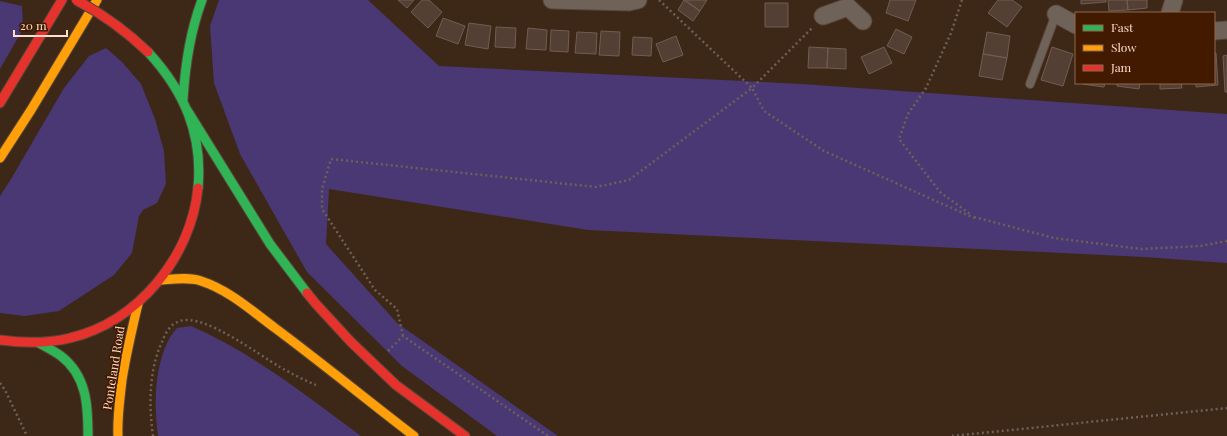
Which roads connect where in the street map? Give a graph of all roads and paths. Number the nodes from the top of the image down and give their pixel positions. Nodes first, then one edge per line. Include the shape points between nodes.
1 (62, 0) edge
2 (76, 0) edge
3 (97, 0) edge
4 (202, 0) edge
5 (552, 0) edge
6 (638, 0) edge
7 (659, 0) edge
8 (962, 0) edge
9 (1174, 0) edge
10 (850, 4) edge
11 (1170, 12) edge
12 (1056, 14) joint
13 (823, 16) dead end
14 (863, 21) dead end
15 (1075, 24) edge
16 (1227, 30) edge
17 (1215, 31) edge
18 (804, 37) dead end
19 (1030, 84) dead end
20 (752, 88) junction
21 (183, 100) junction
22 (0, 103) edge
23 (187, 110) junction
24 (0, 158) edge
25 (974, 218) junction
26 (1227, 241) edge
27 (162, 280) junction
28 (138, 304) junction
29 (403, 336) junction
30 (0, 340) edge
31 (18, 343) junction
32 (39, 343) junction
33 (6, 350) dead end
34 (385, 354) dead end
35 (0, 383) edge
36 (322, 389) dead end
37 (1227, 408) edge
38 (27, 436) edge
39 (88, 436) edge
40 (118, 436) edge
41 (153, 436) edge
42 (414, 436) edge
43 (465, 436) edge
44 (548, 436) edge
45 (952, 436) edge

1 - 22 main road
2 - 21 main road, bridge via 111,20 130,35 162,66
3 - 24 main road
4 - 21 main road via 185,69
5 - 6 street
7 - 20 path
8 - 25 path via 951,33 926,88 908,114 899,139 940,192
9 - 11 street
10 - 13 street
10 - 14 street
12 - 15 street
12 - 19 lane
16 - 17 street
18 - 20 path
20 - 25 path via 764,111 824,151
20 - 29 path via 629,180 596,188 331,159 322,188 322,209 375,290 397,309
21 - 23 main road
23 - 27 main road via 197,144 199,180 194,216 181,249
23 - 43 main road via 270,244 316,304 396,385
25 - 26 path via 1054,238 1141,249 1200,246
27 - 28 main road
27 - 42 main road via 182,278 200,281 228,294 292,339
28 - 32 main road via 116,319 91,331 66,339
28 - 40 main road, Ponteland Road via 130,333 120,398
29 - 34 path
29 - 44 path
30 - 31 main road
31 - 32 main road
31 - 33 main road
32 - 39 main road, Ponteland Road via 60,356 78,374 86,392
35 - 38 path
36 - 41 path via 208,325 192,320 180,321 170,327 155,360 151,388
37 - 45 path

